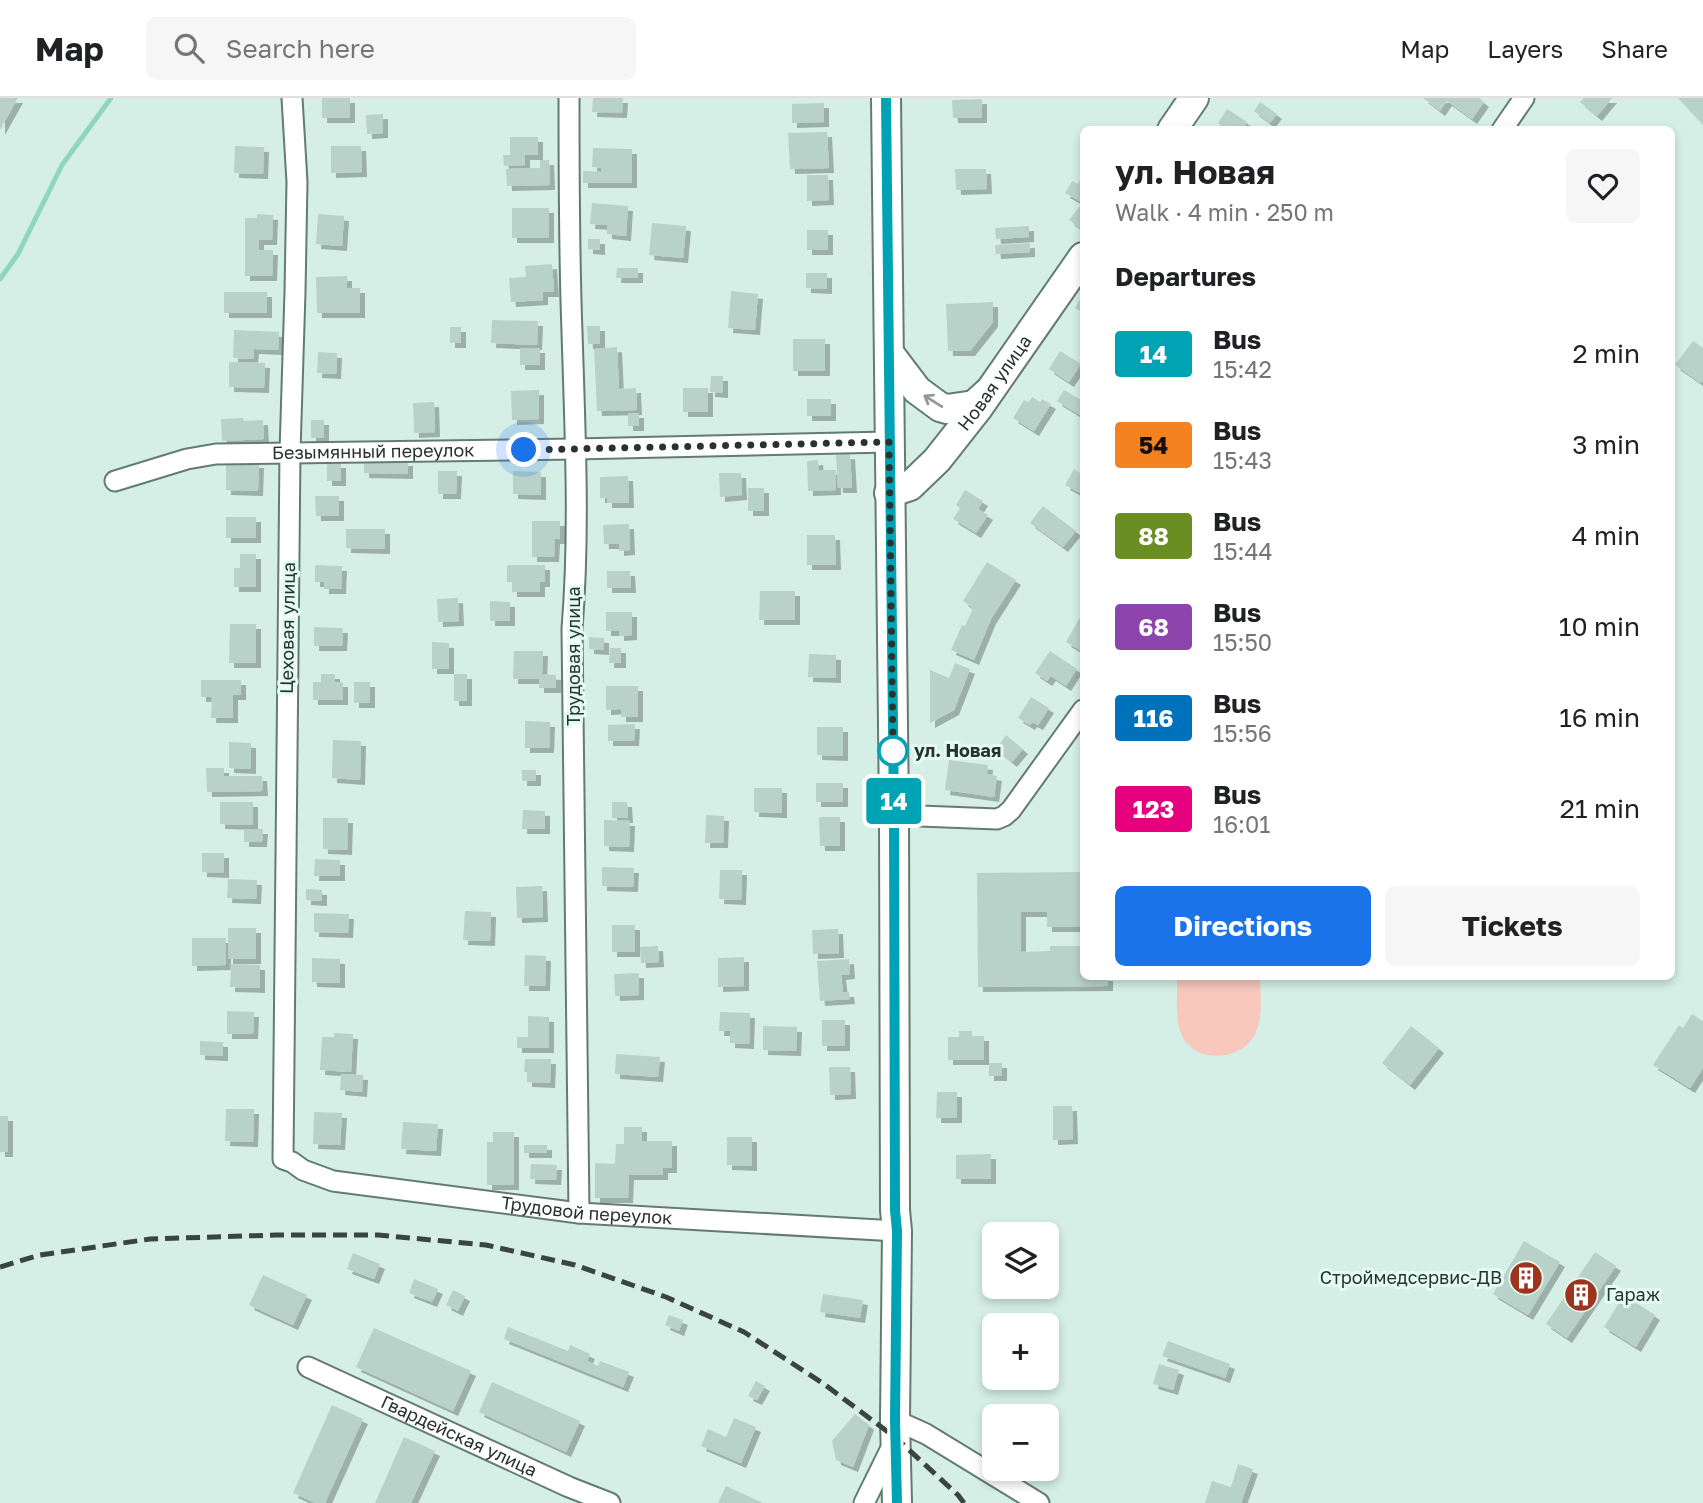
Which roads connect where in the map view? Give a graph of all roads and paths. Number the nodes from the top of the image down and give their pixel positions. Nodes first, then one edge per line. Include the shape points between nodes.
1 (292, 98) edge
2 (569, 98) edge
3 (886, 98) edge
4 (1194, 98) edge
5 (1524, 98) edge
6 (1175, 126) edge
7 (1505, 126) edge
8 (1080, 261) edge
9 (889, 353) junction
10 (991, 390) junction
11 (889, 442) junction
12 (576, 449) junction
13 (290, 452) junction
14 (115, 481) dead end
15 (889, 493) junction
16 (1080, 714) edge
17 (894, 815) junction
18 (283, 1159) joint
19 (579, 1213) junction
20 (897, 1231) junction
21 (308, 1367) dead end
22 (895, 1429) junction
23 (610, 1503) edge
24 (864, 1503) edge
25 (897, 1503) edge
26 (1039, 1503) edge

1 - 13 street, Цеховая улица via 297,181
2 - 12 street, Трудовая улица
3 - 9 main road
4 - 6 main road
5 - 7 street
8 - 10 main road, Новая улица
10 -> 9 main road via 974,405 940,407 917,390
9 - 11 main road
10 - 15 main road, Новая улица via 937,460 910,486
11 - 12 street, Безымянный переулок
11 - 15 main road
12 - 13 street, Безымянный переулок
12 - 19 street, Трудовая улица via 572,629
13 - 14 street, Безымянный переулок via 216,453
13 - 18 street, Цеховая улица
15 - 17 main road
16 - 17 street via 1004,816
17 - 20 main road
18 - 19 street, Трудовой переулок via 333,1181
19 - 20 street, Трудовой переулок
20 - 22 main road
21 - 23 street, Гвардейская улица
22 - 24 street
22 - 25 main road
22 - 26 street via 926,1434

